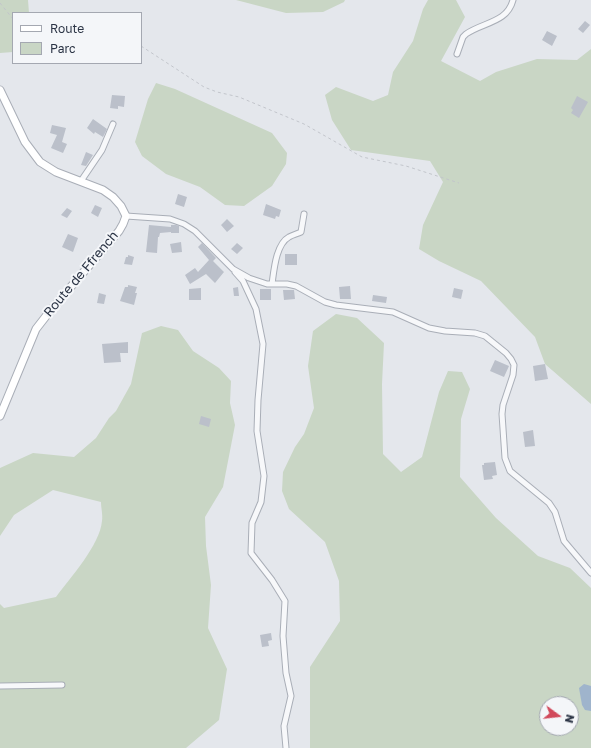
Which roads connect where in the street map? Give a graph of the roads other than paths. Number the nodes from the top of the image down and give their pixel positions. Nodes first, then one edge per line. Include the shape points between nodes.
1 (513, 0) edge
2 (457, 54) dead end
3 (0, 90) edge
4 (113, 124) dead end
5 (81, 181) junction
6 (304, 214) dead end
7 (126, 216) junction
8 (233, 269) junction
9 (272, 284) junction
10 (0, 416) edge
11 (591, 573) edge
12 (62, 685) dead end
13 (0, 686) edge
14 (286, 748) edge

1 - 2 street via 504,16 466,34
3 - 5 main road via 25,142 40,162 56,172
4 - 5 street via 102,150
5 - 7 main road via 113,197
6 - 9 street via 301,232 289,237 281,245
7 - 8 street via 170,220 184,224 195,231
7 - 10 main road, Route de Ffrench via 119,231 36,329
8 - 9 street via 249,278
8 - 14 street via 243,282 256,309 262,344 257,431 264,476 261,502 252,523 251,553 285,601 283,636 291,696 284,726
9 - 11 street via 296,286 325,302 336,305 393,312 429,328 475,333 485,336 506,353 514,365 502,406 505,458 510,471 550,503 564,541
12 - 13 street

